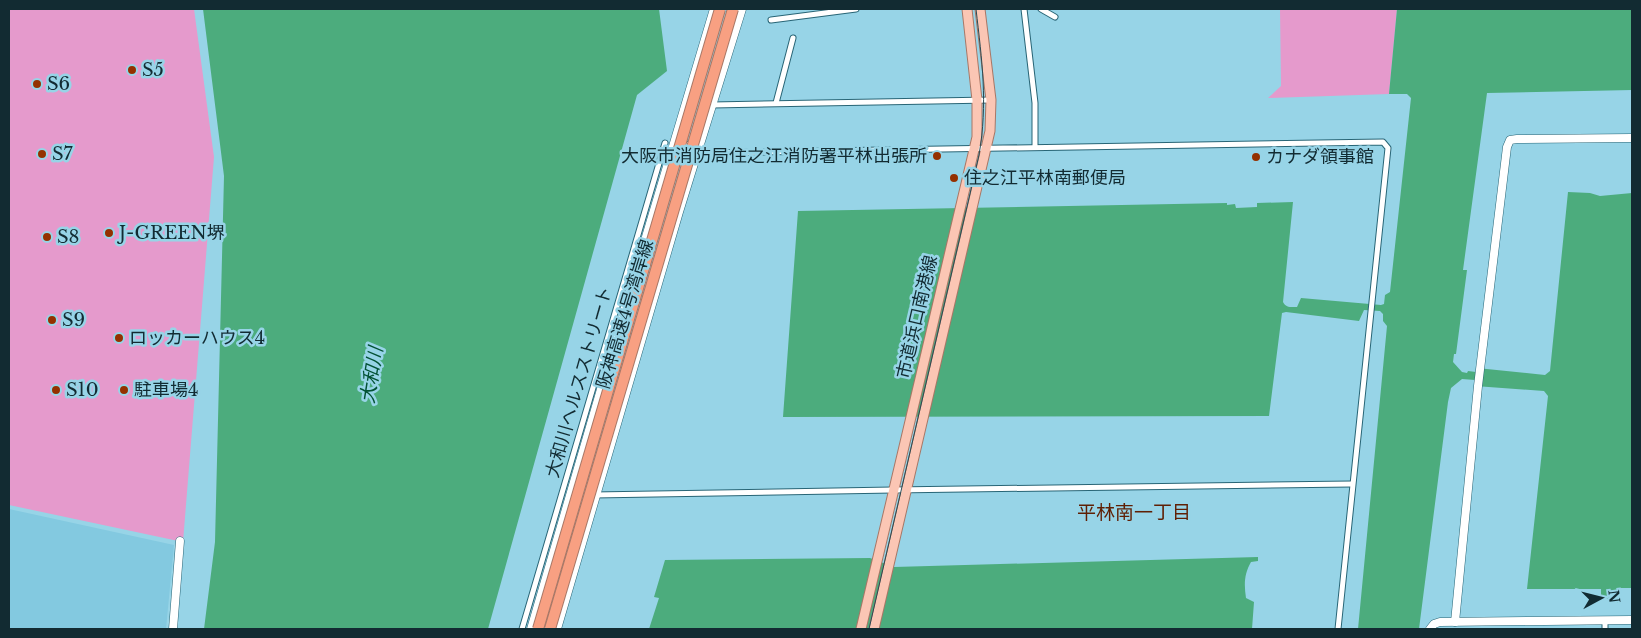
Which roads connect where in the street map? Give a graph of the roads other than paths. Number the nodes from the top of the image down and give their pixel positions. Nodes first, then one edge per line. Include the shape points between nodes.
1 (714, 9) edge
2 (720, 9) edge
3 (733, 9) edge
4 (742, 9) edge
5 (856, 9) edge
6 (967, 9) edge
7 (980, 9) edge
8 (1024, 9) edge
9 (1040, 9) edge
10 (1054, 17) dead end
11 (771, 20) dead end
12 (793, 38) dead end
13 (977, 100) junction
14 (991, 100) junction
15 (776, 103) junction
16 (712, 105) junction
17 (677, 137) junction
18 (1632, 138) edge
19 (665, 143) dead end
20 (1034, 147) junction
21 (987, 148) junction
22 (974, 149) junction
23 (698, 153) junction
24 (1352, 484) junction
25 (572, 490) junction
26 (893, 490) junction
27 (907, 490) junction
28 (597, 496) junction
29 (180, 541) dead end
30 (1605, 620) junction
31 (1632, 620) edge
32 (1455, 622) junction
33 (173, 629) edge
34 (522, 629) edge
35 (531, 629) edge
36 (538, 629) edge
37 (550, 629) edge
38 (557, 629) edge
39 (861, 629) edge
40 (874, 629) edge
41 (1338, 629) edge
42 (1430, 629) edge
43 (1605, 629) edge

1 - 17 street
2 - 36 highway, 阪神高速4号湾岸線, bridge
3 - 37 highway, 阪神高速4号湾岸線, bridge
4 - 16 street
5 - 11 street
6 - 13 main road, 市道浜口南港線
7 - 14 main road, 市道浜口南港線
8 - 20 street via 1034,103
9 - 10 street
12 - 15 street
13 - 14 street
13 - 15 street
13 - 22 main road, 市道浜口南港線
14 - 21 main road, 市道浜口南港線
15 - 16 street
16 - 23 street
17 - 23 street
17 - 25 street
18 - 32 street via 1510,140 1506,147
19 - 34 street, 大和川ヘルスストリート
20 - 21 street
20 - 24 street via 1383,142 1388,148
21 - 22 street
21 - 27 main road, 市道浜口南港線
22 - 23 street
22 - 26 main road, 市道浜口南港線
23 - 28 street
24 - 27 street
24 - 41 street
25 - 28 street
25 - 35 street
26 - 27 street
26 - 28 street
26 - 39 main road, 市道浜口南港線
27 - 40 main road, 市道浜口南港線
28 - 38 street
29 - 33 street
30 - 31 street
30 - 32 street
30 - 43 street
32 - 42 street via 1437,623

